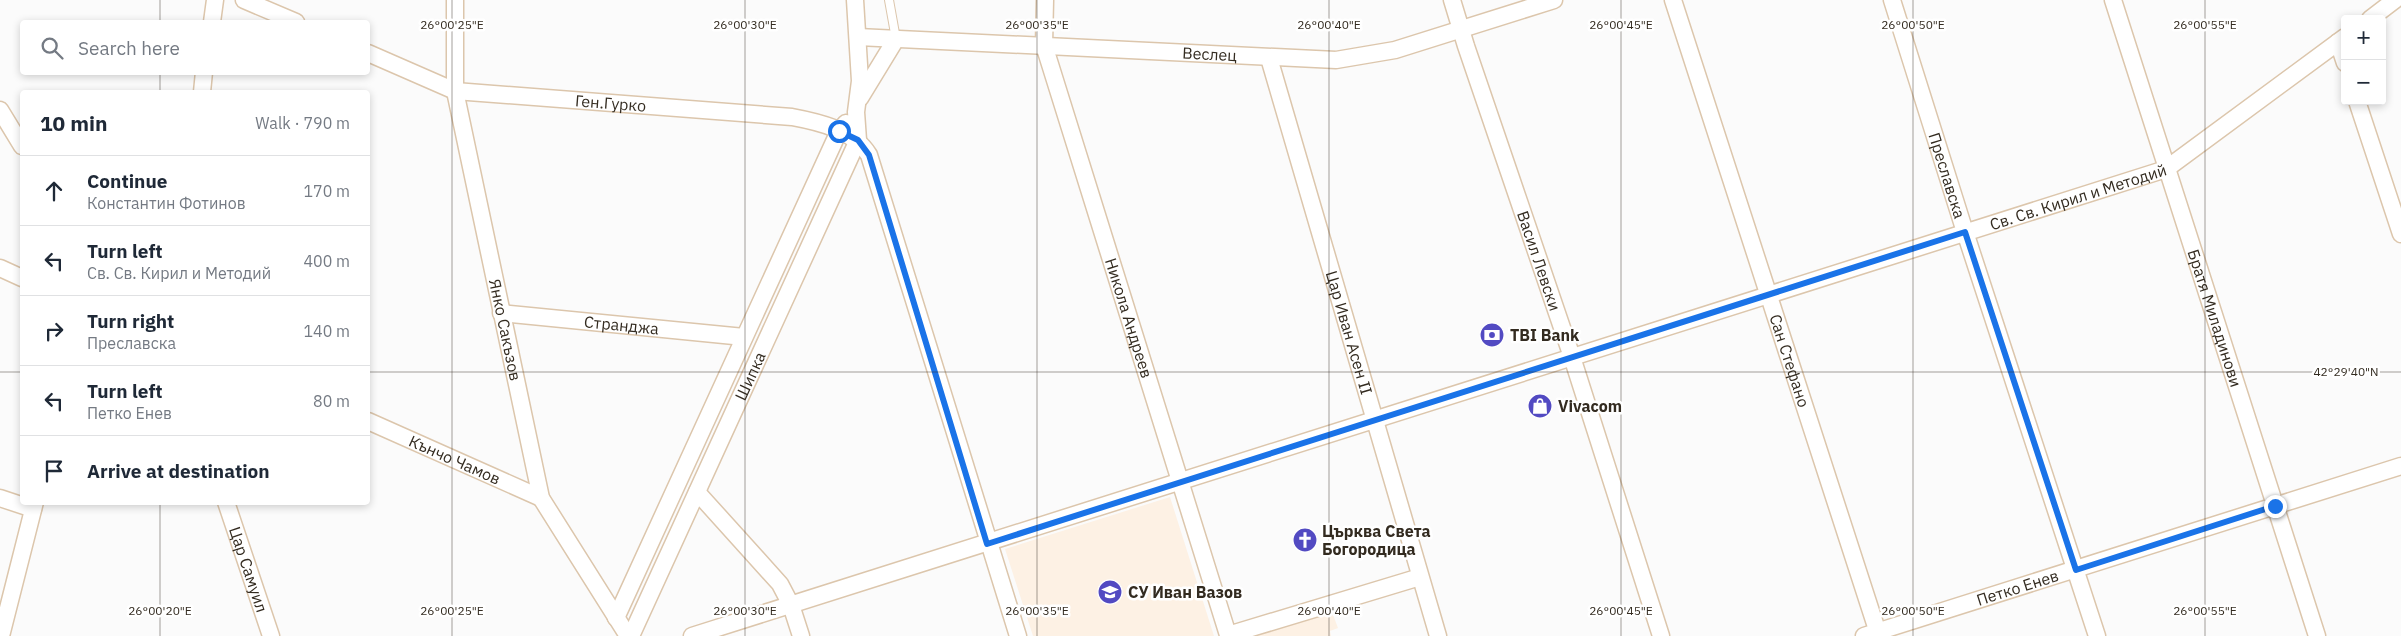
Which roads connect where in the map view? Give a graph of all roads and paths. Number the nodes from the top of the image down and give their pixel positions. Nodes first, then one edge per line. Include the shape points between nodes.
1 (215, 0) edge
2 (244, 0) edge
3 (455, 0) edge
4 (855, 0) edge
5 (889, 0) edge
6 (1044, 0) edge
7 (1452, 0) edge
8 (1554, 0) edge
9 (1673, 0) edge
10 (1892, 0) edge
11 (2113, 0) edge
12 (2395, 0) edge
13 (2375, 15) edge
14 (212, 20) edge
15 (291, 20) edge
16 (1461, 29) junction
17 (858, 37) junction
18 (896, 39) junction
19 (2341, 40) edge
20 (1044, 45) junction
21 (370, 54) edge
22 (1269, 58) junction
23 (204, 75) edge
24 (202, 90) edge
25 (455, 91) junction
26 (2358, 105) edge
27 (857, 107) junction
28 (0, 110) edge
29 (839, 131) junction
30 (858, 140) junction
31 (20, 143) edge
32 (2166, 169) junction
33 (1965, 232) junction
34 (2401, 234) edge
35 (0, 268) edge
36 (20, 277) edge
37 (1769, 295) junction
38 (501, 313) junction
39 (744, 337) junction
40 (1572, 357) junction
41 (1375, 420) junction
42 (370, 422) edge
43 (2401, 466) edge
44 (1181, 482) junction
45 (696, 492) junction
46 (0, 498) edge
47 (541, 498) junction
48 (20, 503) edge
49 (227, 505) edge
50 (34, 506) edge
51 (2275, 506) junction
52 (987, 544) junction
53 (2076, 570) junction
54 (1420, 577) junction
55 (790, 605) junction
56 (616, 618) junction
57 (1874, 634) edge
58 (1228, 635) edge
59 (2, 636) edge
60 (271, 636) edge
61 (629, 636) edge
62 (692, 636) edge
63 (801, 636) edge
64 (1018, 636) edge
65 (1438, 636) edge
66 (1661, 636) edge
67 (2097, 636) edge
68 (2317, 636) edge

1 - 14 street
2 - 15 street
3 - 25 street, Янко Сакъзов
4 - 17 street, Шипка
5 - 18 lane
6 - 20 street, Никола Андреев
7 - 16 street, Васил Левски
8 - 16 street, Веслец
9 - 37 street, Сан Стефано
10 - 33 street, Преславска
11 - 32 street, Братя Миладинови
12 - 13 street
16 - 22 street, Веслец via 1394,50 1336,60
16 - 40 street, Васил Левски
17 - 18 street, Веслец
17 - 27 street, Шипка via 860,80
18 - 20 street, Веслец
18 - 27 street
19 - 32 street, Св. Св. Кирил и Методий
20 - 22 street, Веслец
20 - 44 street, Никола Андреев
21 - 25 street, Ген.Гурко
22 - 41 street, Цар Иван Асен II
23 - 24 street
25 - 29 street, Ген.Гурко via 792,118
25 - 38 street, Янко Сакъзов
26 - 34 street
27 - 29 street, Шипка
27 - 30 street, Шипка
28 - 31 street
29 - 30 street, Ген.Гурко
29 - 39 street, Шипка
30 - 45 street, Шипка
30 - 52 street via 869,155
32 - 33 street, Св. Св. Кирил и Методий
32 - 51 street, Братя Миладинови
33 - 37 street, Св. Св. Кирил и Методий
33 - 53 street, Преславска
35 - 36 street
37 - 40 street, Св. Св. Кирил и Методий
37 - 57 street, Сан Стефано
38 - 39 street, Странджа
38 - 47 street, Янко Сакъзов
39 - 56 street, Шипка
40 - 41 street, Св. Св. Кирил и Методий
40 - 66 street, Васил Левски
41 - 44 street, Св. Св. Кирил и Методий
41 - 54 street, Цар Иван Асен II
42 - 47 street, Кънчо Чамов
43 - 51 street, Петко Енев
44 - 52 street, Св. Св. Кирил и Методий
44 - 58 street, Никола Андреев
45 - 55 street via 780,584
45 - 61 street, Шипка
46 - 48 street
47 - 56 street, Янко Сакъзов
49 - 60 street, Цар Самуил
50 - 59 street
51 - 53 street, Петко Енев
51 - 68 street, Братя Миладинови
52 - 55 street, Св. Св. Кирил и Методий
52 - 64 street
53 - 57 street, Петко Енев
53 - 67 street, Преславска
54 - 58 street
54 - 65 street, Цар Иван Асен II
55 - 62 street, Св. Св. Кирил и Методий
55 - 63 street
56 - 61 street, Янко Сакъзов

